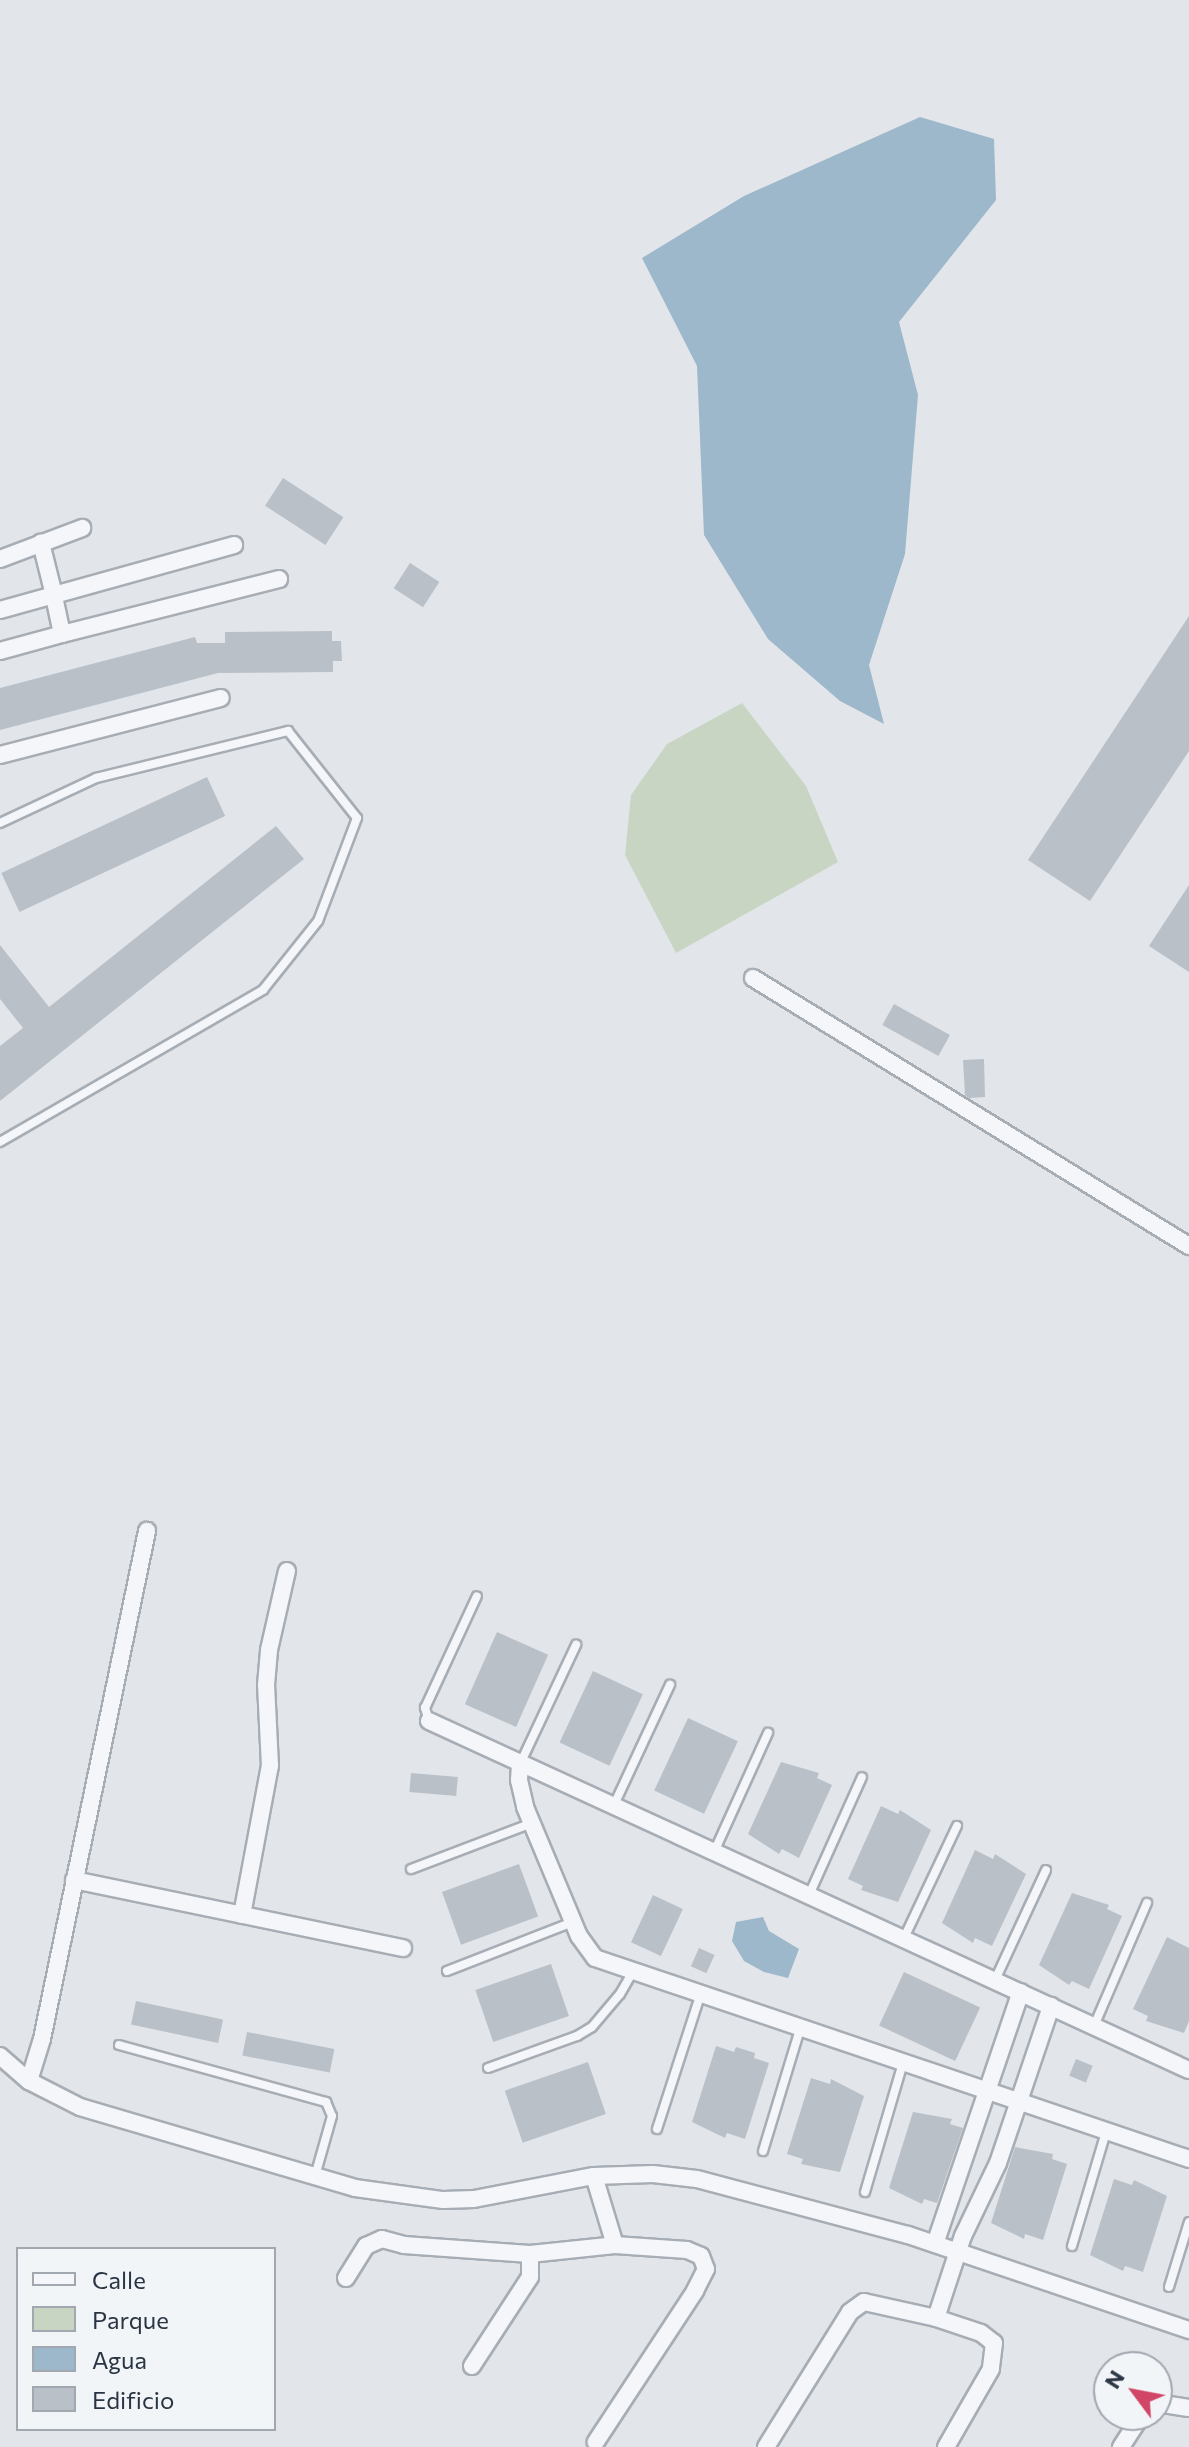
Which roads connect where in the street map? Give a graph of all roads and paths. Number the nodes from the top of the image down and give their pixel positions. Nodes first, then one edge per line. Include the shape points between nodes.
1 (82, 528) dead end
2 (41, 543) junction
3 (234, 545) dead end
4 (0, 559) edge
5 (279, 579) dead end
6 (54, 595) junction
7 (0, 610) edge
8 (62, 634) junction
9 (0, 651) edge
10 (221, 698) dead end
11 (0, 755) edge
12 (0, 823) edge
13 (753, 978) dead end
14 (0, 1142) edge
15 (1189, 1246) edge
16 (147, 1531) dead end
17 (287, 1571) dead end
18 (477, 1596) dead end
19 (576, 1645) dead end
20 (670, 1685) dead end
21 (429, 1721) joint
22 (768, 1733) dead end
23 (520, 1765) junction
24 (862, 1777) dead end
25 (613, 1807) junction
26 (532, 1823) junction
27 (957, 1826) dead end
28 (714, 1852) junction
29 (411, 1869) dead end
30 (1046, 1870) dead end
31 (74, 1880) junction
32 (809, 1895) junction
33 (1147, 1903) dead end
34 (242, 1915) junction
35 (573, 1922) junction
36 (904, 1938) junction
37 (403, 1948) dead end
38 (447, 1971) dead end
39 (632, 1973) junction
40 (995, 1980) junction
41 (1021, 1992) junction
42 (700, 1996) junction
43 (1051, 2006) junction
44 (1094, 2026) junction
45 (800, 2029) junction
46 (119, 2045) dead end
47 (0, 2056) edge
48 (903, 2063) junction
49 (488, 2068) dead end
50 (1189, 2070) edge
51 (29, 2081) junction
52 (985, 2092) junction
53 (1017, 2103) junction
54 (657, 2129) dead end
55 (1106, 2132) junction
56 (763, 2151) dead end
57 (1189, 2159) edge
58 (315, 2176) junction
59 (594, 2176) junction
60 (865, 2192) dead end
61 (1189, 2222) edge
62 (935, 2244) junction
63 (615, 2245) junction
64 (1072, 2246) dead end
65 (958, 2252) junction
66 (530, 2254) junction
67 (346, 2278) dead end
68 (1169, 2287) dead end
69 (936, 2318) junction
70 (1189, 2330) edge
71 (472, 2366) dead end
72 (596, 2442) dead end
73 (766, 2447) edge
74 (946, 2447) edge

1 - 2 street
2 - 4 street
2 - 6 street
3 - 6 street
5 - 8 street
6 - 7 street
6 - 8 street
8 - 9 street
10 - 11 street
12 - 14 lane via 96,778 288,731 357,818 318,921 263,990
13 - 15 street
16 - 31 street
17 - 34 street via 269,1650 270,1766
18 - 21 lane via 425,1708
19 - 23 lane
20 - 25 lane
21 - 23 street
22 - 28 lane
23 - 25 street
23 - 26 street via 520,1794
24 - 32 lane
25 - 28 street
26 - 29 lane
26 - 35 street
27 - 36 lane
28 - 32 street
30 - 40 lane
31 - 34 street
31 - 51 street
32 - 36 street
33 - 44 lane
34 - 37 street
35 - 38 lane
35 - 39 street via 595,1958
36 - 40 street
39 - 42 street
39 - 49 lane via 592,2027
40 - 41 street
41 - 43 street
41 - 52 street
42 - 45 street
42 - 54 lane
43 - 44 street
43 - 53 street
44 - 50 street
45 - 48 street
45 - 56 lane
46 - 58 lane via 326,2102 332,2116
47 - 51 street
48 - 52 street
48 - 60 lane
51 - 58 street via 80,2107
52 - 53 street
52 - 62 street
53 - 55 street
53 - 65 street via 994,2173
55 - 57 street
55 - 64 lane
58 - 59 street via 355,2188 443,2200
59 - 62 street via 697,2179
59 - 63 street
61 - 68 lane
62 - 65 street
63 - 66 street
63 - 72 street via 687,2250 701,2256 706,2269
65 - 69 street
65 - 70 street
66 - 67 street via 382,2239 366,2246
66 - 71 street via 530,2277
69 - 73 street via 864,2302 850,2312
69 - 74 street via 981,2333 994,2343 991,2369

